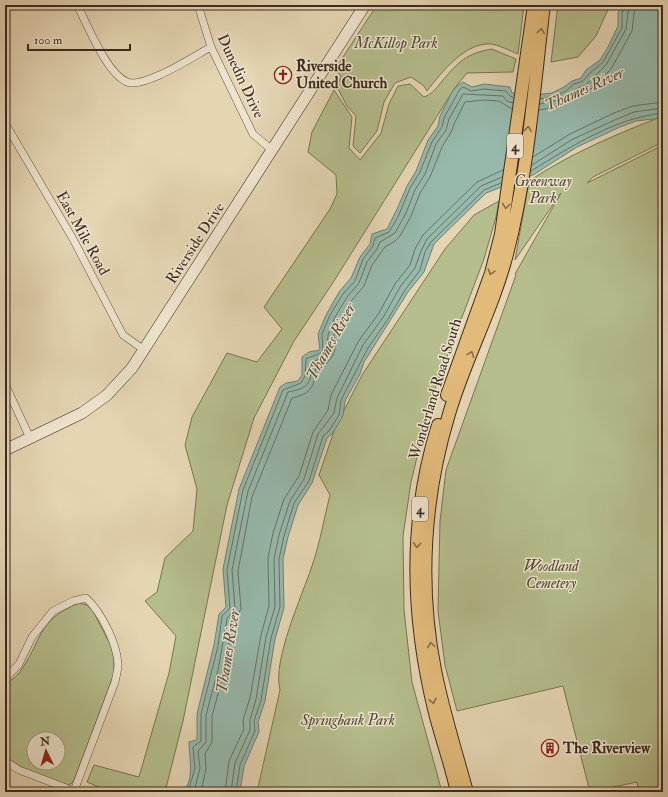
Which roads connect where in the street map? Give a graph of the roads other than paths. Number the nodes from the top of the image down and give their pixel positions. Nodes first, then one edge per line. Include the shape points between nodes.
1 (77, 5) edge
2 (198, 5) edge
3 (365, 5) edge
4 (534, 5) edge
5 (544, 5) edge
6 (211, 47) junction
7 (532, 57) junction
8 (5, 123) edge
9 (8, 137) edge
10 (272, 150) junction
11 (506, 236) junction
12 (144, 350) junction
13 (5, 384) edge
14 (30, 438) junction
15 (5, 450) edge
16 (5, 679) edge
17 (5, 761) edge
18 (457, 792) edge
19 (467, 792) edge

1 - 6 street via 113,71 128,82 142,82
2 - 6 street, Dunedin Drive
3 - 10 main road, Riverside Drive
4 - 7 main road, 4
7 -> 5 main road
6 - 10 street, Dunedin Drive via 253,134
7 - 11 main road, 4
8 - 9 street, East Mile Road
9 - 12 street, East Mile Road via 73,239 123,335
10 - 12 main road, Riverside Drive
11 -> 18 main road, Wonderland Road South / 4 via 490,273 432,444 418,522 415,568 420,640 435,714
19 -> 11 main road, Wonderland Road South via 444,709 432,651 425,581 427,530 432,484 449,412 496,291
12 - 14 main road, Riverside Drive via 108,395 82,413
13 - 14 street
14 - 15 main road, Riverside Drive
16 - 17 street via 19,664 32,637 53,611 86,598 96,608 115,647 118,665 115,682 74,791 19,770

